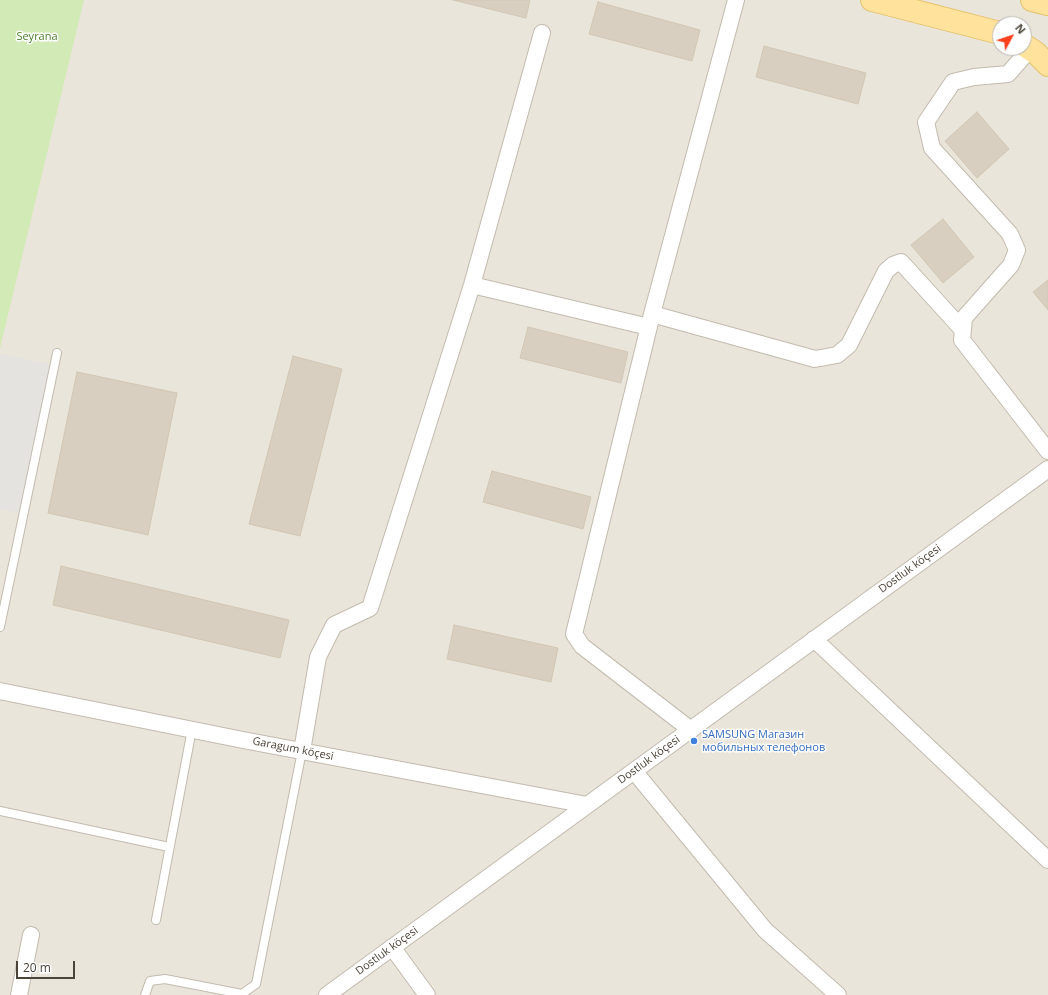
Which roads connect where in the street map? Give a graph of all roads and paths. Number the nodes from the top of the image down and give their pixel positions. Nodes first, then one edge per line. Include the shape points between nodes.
1 (736, 0) edge
2 (872, 0) edge
3 (1032, 0) edge
4 (1048, 4) edge
5 (992, 31) edge
6 (542, 33) dead end
7 (1032, 51) edge
8 (1021, 56) edge
9 (1048, 65) edge
10 (472, 285) junction
11 (650, 321) junction
12 (962, 329) junction
13 (57, 353) dead end
14 (1048, 451) edge
15 (1048, 469) edge
16 (0, 627) edge
17 (814, 639) junction
18 (0, 691) edge
19 (192, 729) junction
20 (691, 730) junction
21 (302, 751) junction
22 (634, 771) junction
23 (587, 805) junction
24 (0, 811) edge
25 (170, 847) junction
26 (1048, 860) edge
27 (156, 920) dead end
28 (31, 935) dead end
29 (392, 947) junction
30 (19, 995) edge
31 (145, 995) edge
32 (327, 995) edge
33 (427, 995) edge
34 (838, 995) edge

1 - 11 street
2 - 5 main road
3 - 4 main road
6 - 10 street
7 - 9 main road
8 - 12 street via 1008,74 953,82 926,122 932,148 1010,234 1017,250 1011,265 964,318
10 - 11 street
10 - 21 street via 370,608 334,625 318,657
11 - 12 street via 815,359 837,355 849,345 886,271 901,262
11 - 20 street via 574,634 582,646
12 - 14 street via 962,340
13 - 16 lane
15 - 17 street, Dostluk köçesi
17 - 20 street, Dostluk köçesi
17 - 26 street
18 - 19 street, Garagum köçesi
19 - 21 street, Garagum köçesi
19 - 25 lane
20 - 22 street, Dostluk köçesi
21 - 23 street, Garagum köçesi
21 - 31 lane via 256,984 242,994 165,979 150,981
22 - 23 street, Dostluk köçesi
22 - 34 street via 765,930
23 - 29 street, Dostluk köçesi
24 - 25 lane
25 - 27 lane
28 - 30 street
29 - 32 street, Dostluk köçesi
29 - 33 street

